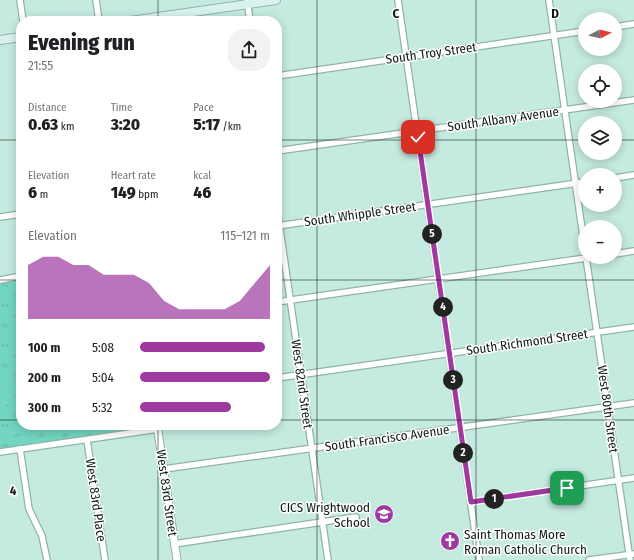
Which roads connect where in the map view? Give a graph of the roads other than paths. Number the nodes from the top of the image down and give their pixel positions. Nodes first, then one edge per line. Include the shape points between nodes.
1 (20, 0) edge
2 (96, 0) edge
3 (276, 0) edge
4 (398, 0) edge
5 (549, 0) edge
6 (247, 2) edge
7 (22, 16) edge
8 (98, 16) edge
9 (161, 16) edge
10 (249, 16) edge
11 (634, 24) edge
12 (622, 26) edge
13 (578, 32) edge
14 (554, 36) junction
15 (16, 38) edge
16 (0, 40) edge
17 (406, 57) junction
18 (282, 75) edge
19 (634, 100) edge
20 (565, 110) junction
21 (417, 132) junction
22 (282, 150) edge
23 (634, 175) edge
24 (622, 177) edge
25 (578, 183) edge
26 (575, 184) junction
27 (428, 205) junction
28 (16, 215) edge
29 (0, 217) edge
30 (580, 220) edge
31 (282, 225) edge
32 (282, 251) edge
33 (634, 251) edge
34 (622, 253) edge
35 (578, 259) edge
36 (587, 264) edge
37 (16, 277) edge
38 (439, 279) junction
39 (0, 280) edge
40 (290, 300) junction
41 (282, 301) edge
42 (634, 327) edge
43 (597, 332) junction
44 (449, 353) junction
45 (301, 374) junction
46 (282, 377) edge
47 (634, 403) edge
48 (608, 407) junction
49 (460, 427) junction
50 (142, 430) edge
51 (158, 430) edge
52 (87, 440) junction
53 (312, 448) junction
54 (20, 449) junction
55 (0, 452) edge
56 (164, 469) junction
57 (634, 478) edge
58 (618, 481) junction
59 (471, 502) junction
60 (356, 517) dead end
61 (322, 522) junction
62 (174, 544) junction
63 (631, 556) edge
64 (47, 560) edge
65 (105, 560) edge
66 (177, 560) edge
67 (328, 560) edge
68 (479, 560) edge
69 (589, 560) edge

1 - 7 street
2 - 8 street
3 - 6 main road
4 - 17 street
5 - 14 street
6 - 9 main road
6 - 10 street
11 - 12 street
13 - 14 street, South Troy Street
14 - 17 street, South Troy Street
14 - 20 street
15 - 16 main road
17 - 18 street, South Troy Street
17 - 21 street
19 - 20 street, South Albany Avenue
20 - 21 street, South Albany Avenue
20 - 26 street
21 - 22 street, South Albany Avenue
21 - 27 street
23 - 24 street
25 - 26 street, South Whipple Street
26 - 27 street, South Whipple Street
26 - 30 street
27 - 31 street, South Whipple Street
27 - 38 street
28 - 29 street
32 - 40 street, West 82nd Street
33 - 34 street
35 - 38 street
36 - 43 street, West 80th Street
37 - 39 street
38 - 40 street
38 - 44 street
40 - 41 street
40 - 45 street, West 82nd Street
42 - 43 street, South Richmond Street
43 - 44 street, South Richmond Street
43 - 48 street, West 80th Street
44 - 45 street, South Richmond Street
44 - 49 street
45 - 46 street, South Richmond Street
45 - 53 street, West 82nd Street
47 - 48 street, South Francisco Avenue
48 - 49 street, South Francisco Avenue
48 - 58 street, West 80th Street
49 - 53 street, South Francisco Avenue
49 - 59 street
50 - 52 street
51 - 56 street, West 83rd Street
52 - 54 street
52 - 65 street, West 83rd Place
53 - 56 street, South Francisco Avenue
53 - 61 street, West 82nd Street
54 - 55 street
54 - 64 street via 28,509 42,536
56 - 62 street, West 83rd Street
57 - 58 street
58 - 59 street
58 - 63 street, West 80th Street
59 - 68 street
60 - 61 street
61 - 62 street
61 - 67 street, West 82nd Street
62 - 66 street, West 83rd Street
63 - 69 street

